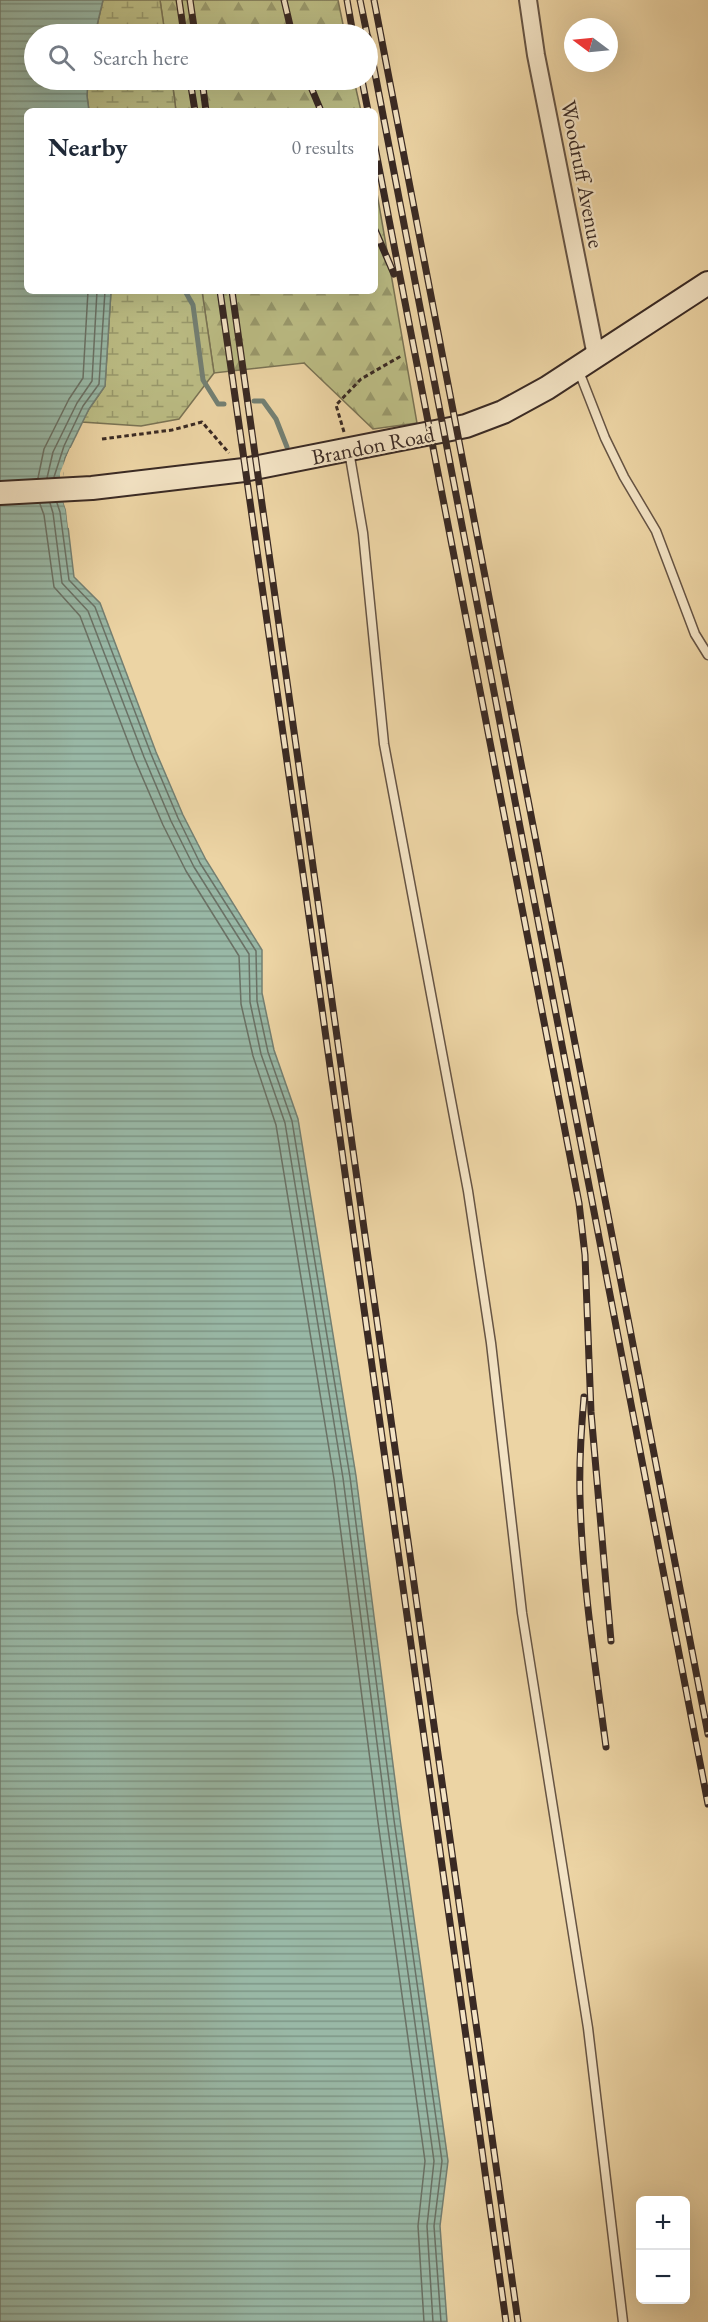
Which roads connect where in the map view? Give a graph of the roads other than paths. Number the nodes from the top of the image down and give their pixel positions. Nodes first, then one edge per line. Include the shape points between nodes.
1 (528, 0) edge
2 (708, 283) edge
3 (587, 362) junction
4 (349, 451) junction
5 (0, 493) edge
6 (708, 655) edge
7 (623, 2322) edge

1 - 3 street, Woodruff Avenue
2 - 3 street, Brandon Road
3 - 4 street, Brandon Road via 503,412 466,426
3 - 6 lane via 602,429 624,477 656,531 695,634
4 - 5 street, Brandon Road via 244,470 92,488
4 - 7 lane via 363,533 384,744 468,1191 491,1343 522,1613 588,2028

